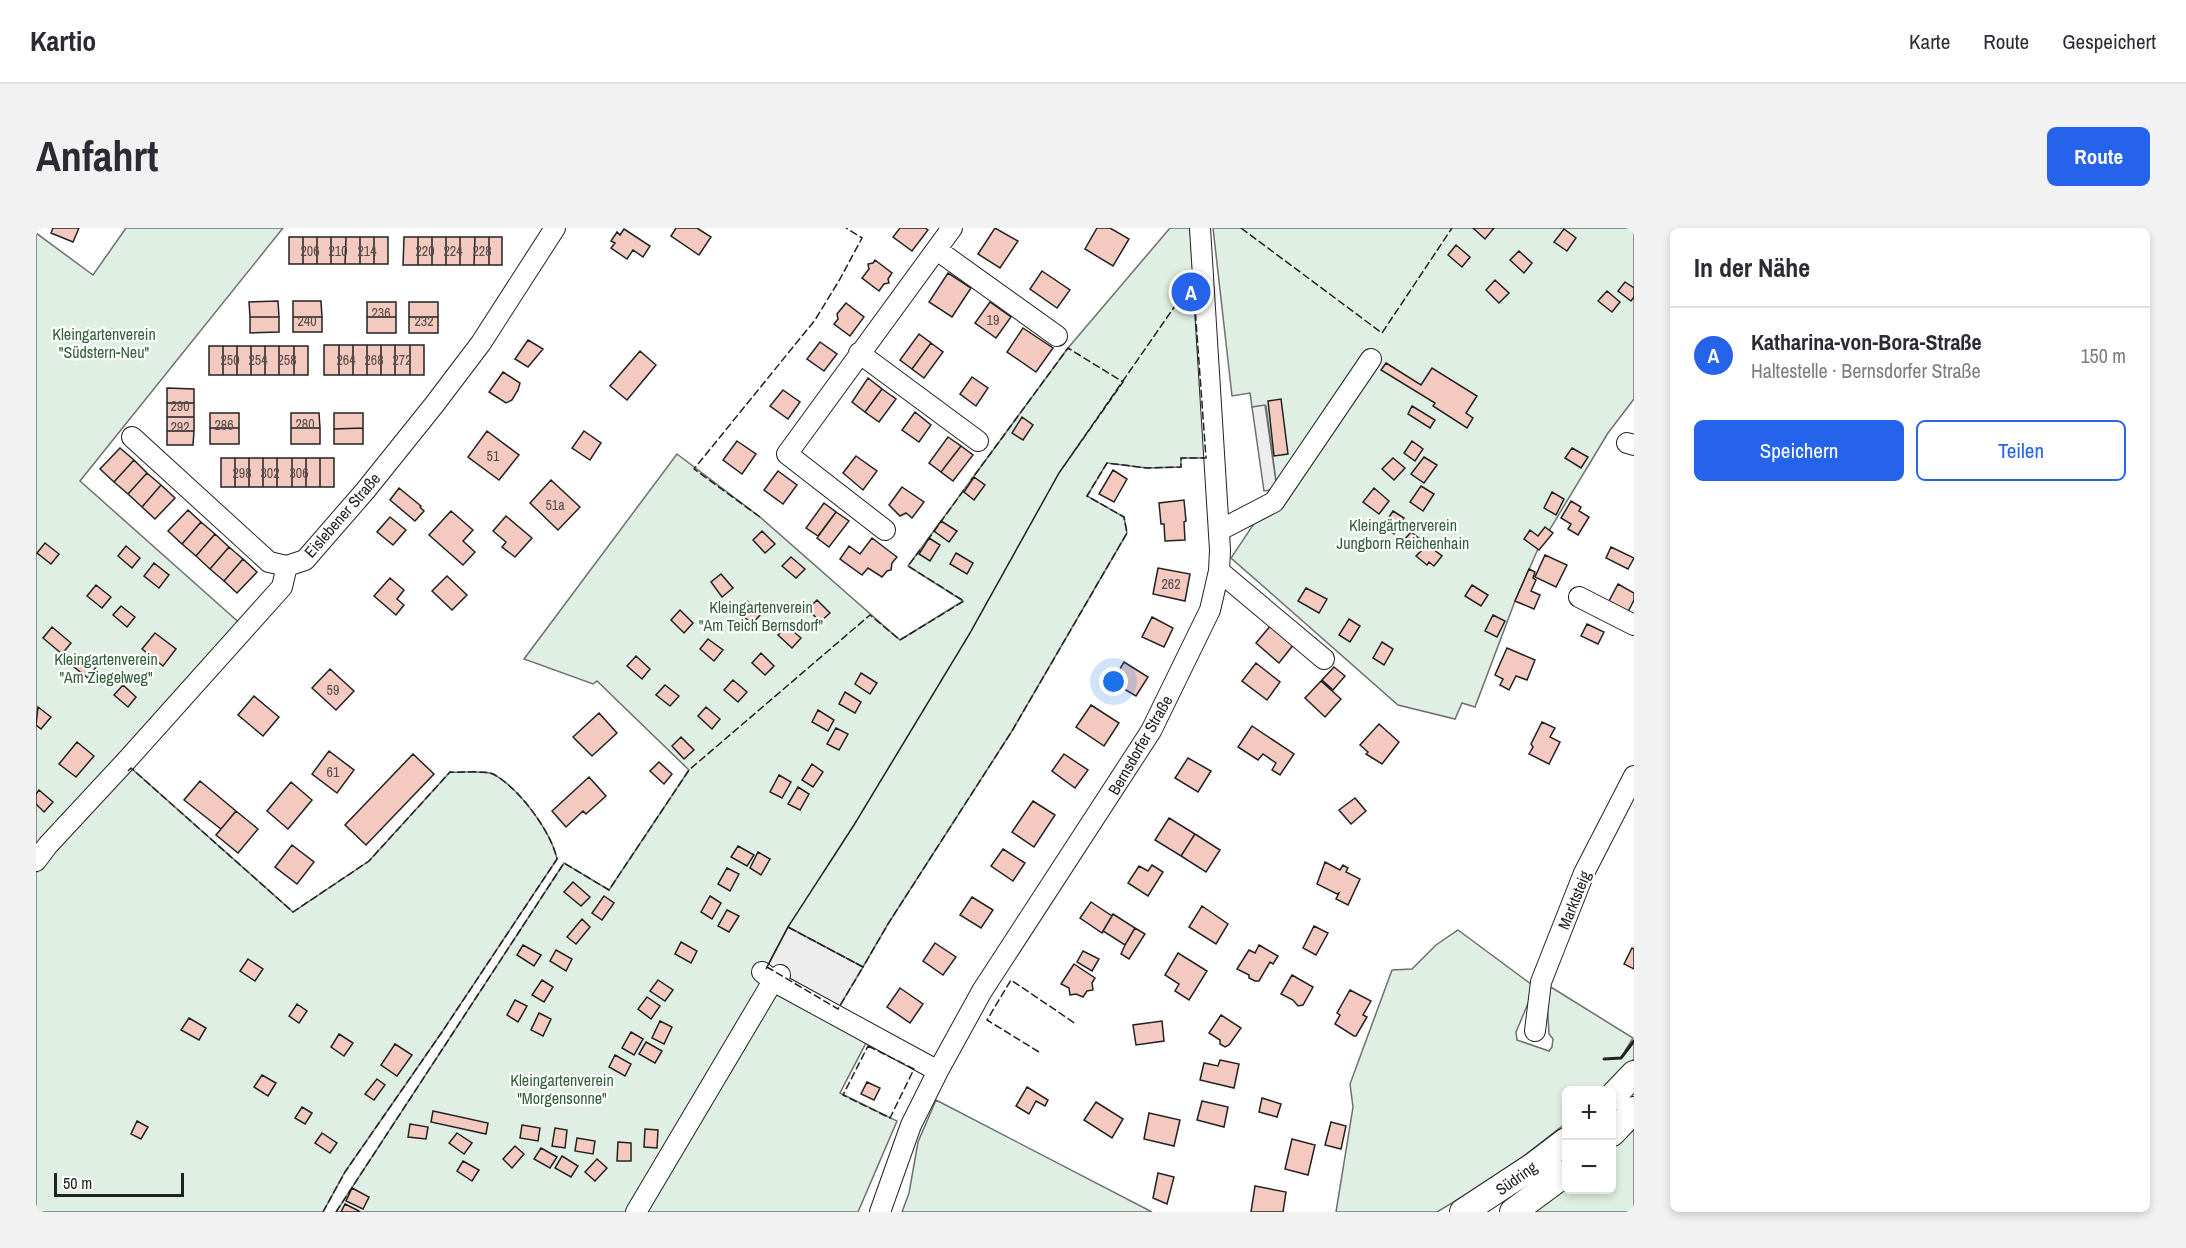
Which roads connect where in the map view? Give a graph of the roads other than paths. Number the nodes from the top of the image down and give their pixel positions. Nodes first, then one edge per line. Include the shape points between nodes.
1 (555, 228) edge
2 (952, 228) edge
3 (1200, 228) edge
4 (937, 250) junction
5 (1057, 336) dead end
6 (859, 353) junction
7 (1371, 359) dead end
8 (132, 438) dead end
9 (978, 441) dead end
10 (885, 530) dead end
11 (1220, 530) junction
12 (287, 566) junction
13 (1219, 571) junction
14 (1579, 597) dead end
15 (1634, 625) edge
16 (1324, 659) dead end
17 (1634, 776) edge
18 (36, 861) edge
19 (1535, 1031) dead end
20 (938, 1071) junction
21 (1634, 1074) edge
22 (1616, 1092) edge
23 (1634, 1110) edge
24 (1616, 1127) edge
25 (1562, 1144) edge
26 (1562, 1176) edge
27 (636, 1212) edge
28 (880, 1212) edge
29 (1463, 1212) edge
30 (1513, 1212) edge

1 - 12 street, Eislebener Straße via 479,346 434,405 304,560
2 - 4 street
3 - 11 street, Bernsdorfer Straße
4 - 5 street
4 - 6 street
6 - 9 street
6 - 10 street via 787,454
7 - 11 street via 1274,502
8 - 12 street via 269,562
11 - 13 street, Bernsdorfer Straße
12 - 18 street, Eislebener Straße via 282,587
13 - 16 street
13 - 20 street, Bernsdorfer Straße via 1210,610 1151,731 982,991
14 - 15 street
17 - 19 street, Marktsteig via 1584,873 1541,982
20 - 27 street via 772,976
20 - 28 street, Bernsdorfer Straße via 911,1125
21 - 22 main road
23 - 24 main road
25 - 29 main road, Südring
26 - 30 main road, Südring

